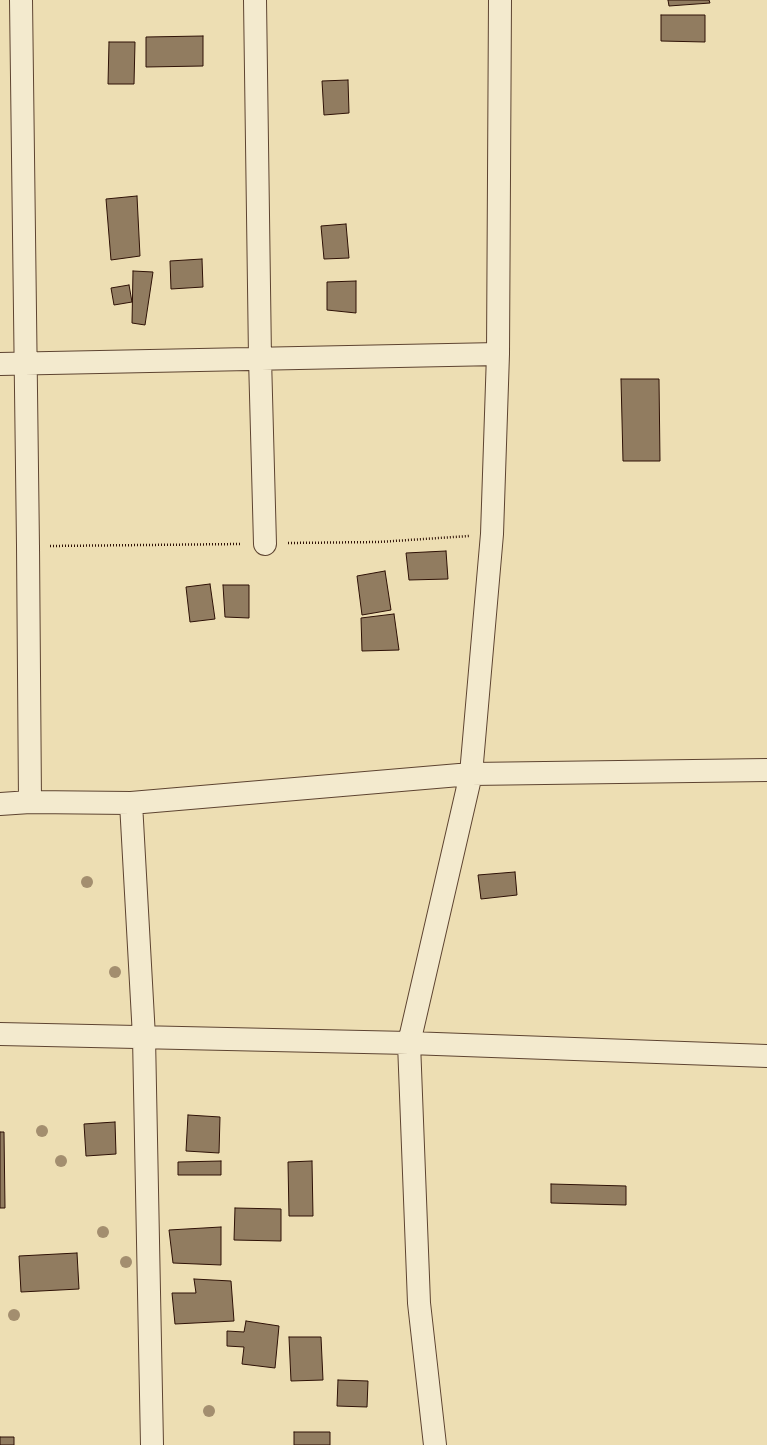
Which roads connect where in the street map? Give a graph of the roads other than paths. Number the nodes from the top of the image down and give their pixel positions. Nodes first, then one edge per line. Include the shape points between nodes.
1 (21, 0) edge
2 (255, 0) edge
3 (500, 0) edge
4 (498, 354) junction
5 (260, 358) junction
6 (0, 364) edge
7 (25, 364) junction
8 (265, 544) dead end
9 (767, 770) edge
10 (471, 774) junction
11 (30, 802) junction
12 (131, 803) junction
13 (0, 804) edge
14 (0, 1034) edge
15 (144, 1037) junction
16 (409, 1043) junction
17 (767, 1056) edge
18 (152, 1445) edge
19 (435, 1445) edge

1 - 7 street
2 - 5 street
3 - 4 street
4 - 5 street
4 - 10 street via 492,534
5 - 7 street
5 - 8 street
6 - 7 street
7 - 11 street
9 - 10 street
10 - 12 street
10 - 16 street
11 - 12 street
11 - 13 street
12 - 15 street
14 - 15 street
15 - 16 street
15 - 18 street
16 - 17 street
16 - 19 street via 419,1303

